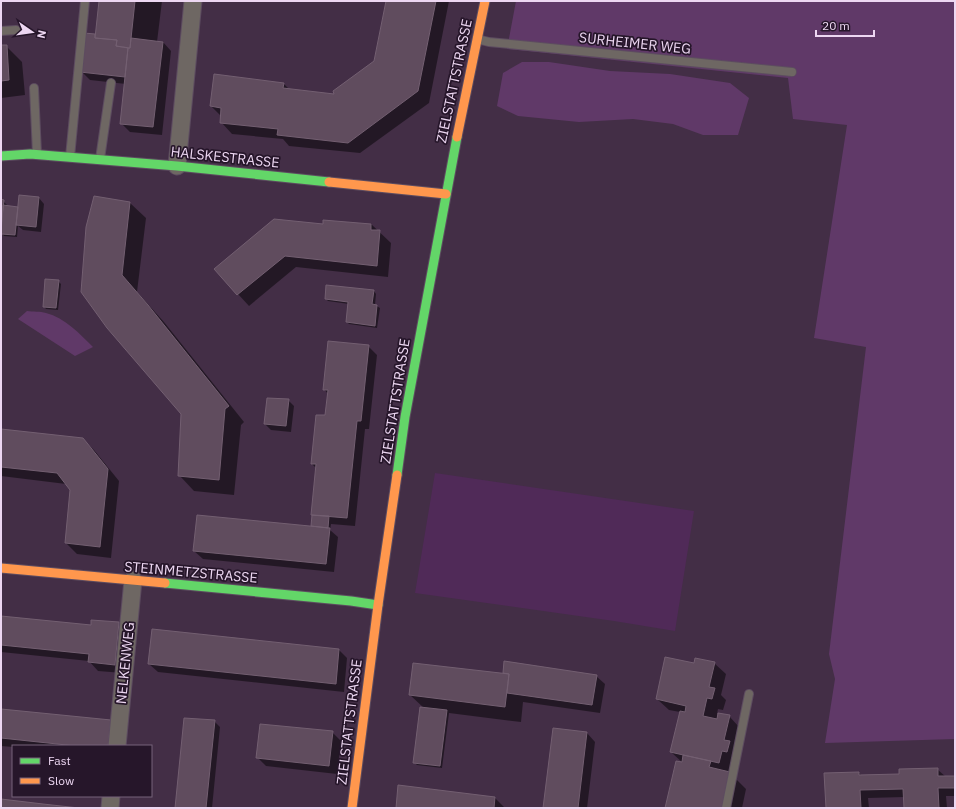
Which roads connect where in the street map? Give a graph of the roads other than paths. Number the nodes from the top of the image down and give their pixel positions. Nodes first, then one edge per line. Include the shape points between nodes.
1 (85, 1) edge
2 (193, 1) edge
3 (485, 1) edge
4 (16, 30) dead end
5 (1, 31) edge
6 (476, 39) junction
7 (792, 72) dead end
8 (111, 83) dead end
9 (34, 88) dead end
10 (37, 155) junction
11 (1, 156) edge
12 (70, 158) junction
13 (100, 160) junction
14 (177, 166) junction
15 (446, 194) junction
16 (1, 568) edge
17 (134, 580) junction
18 (378, 605) junction
19 (749, 694) dead end
20 (117, 745) edge
21 (112, 797) edge
22 (110, 808) edge
23 (352, 808) edge
24 (726, 808) edge

1 - 12 lane
2 - 14 street
3 - 6 street, ZIELSTATTSTRASSE
4 - 5 lane
6 - 7 lane, SURHEIMER WEG
6 - 15 street, ZIELSTATTSTRASSE
8 - 13 lane
9 - 10 lane
10 - 11 street, HALSKESTRASSE
10 - 12 street, HALSKESTRASSE
12 - 13 street, HALSKESTRASSE
13 - 14 street, HALSKESTRASSE
14 - 15 street, HALSKESTRASSE
15 - 18 street, ZIELSTATTSTRASSE via 405,417
16 - 17 street, STEINMETZSTRASSE
17 - 18 street, STEINMETZSTRASSE
17 - 20 street, NELKENWEG
18 - 23 street, ZIELSTATTSTRASSE
19 - 24 lane
21 - 22 street

